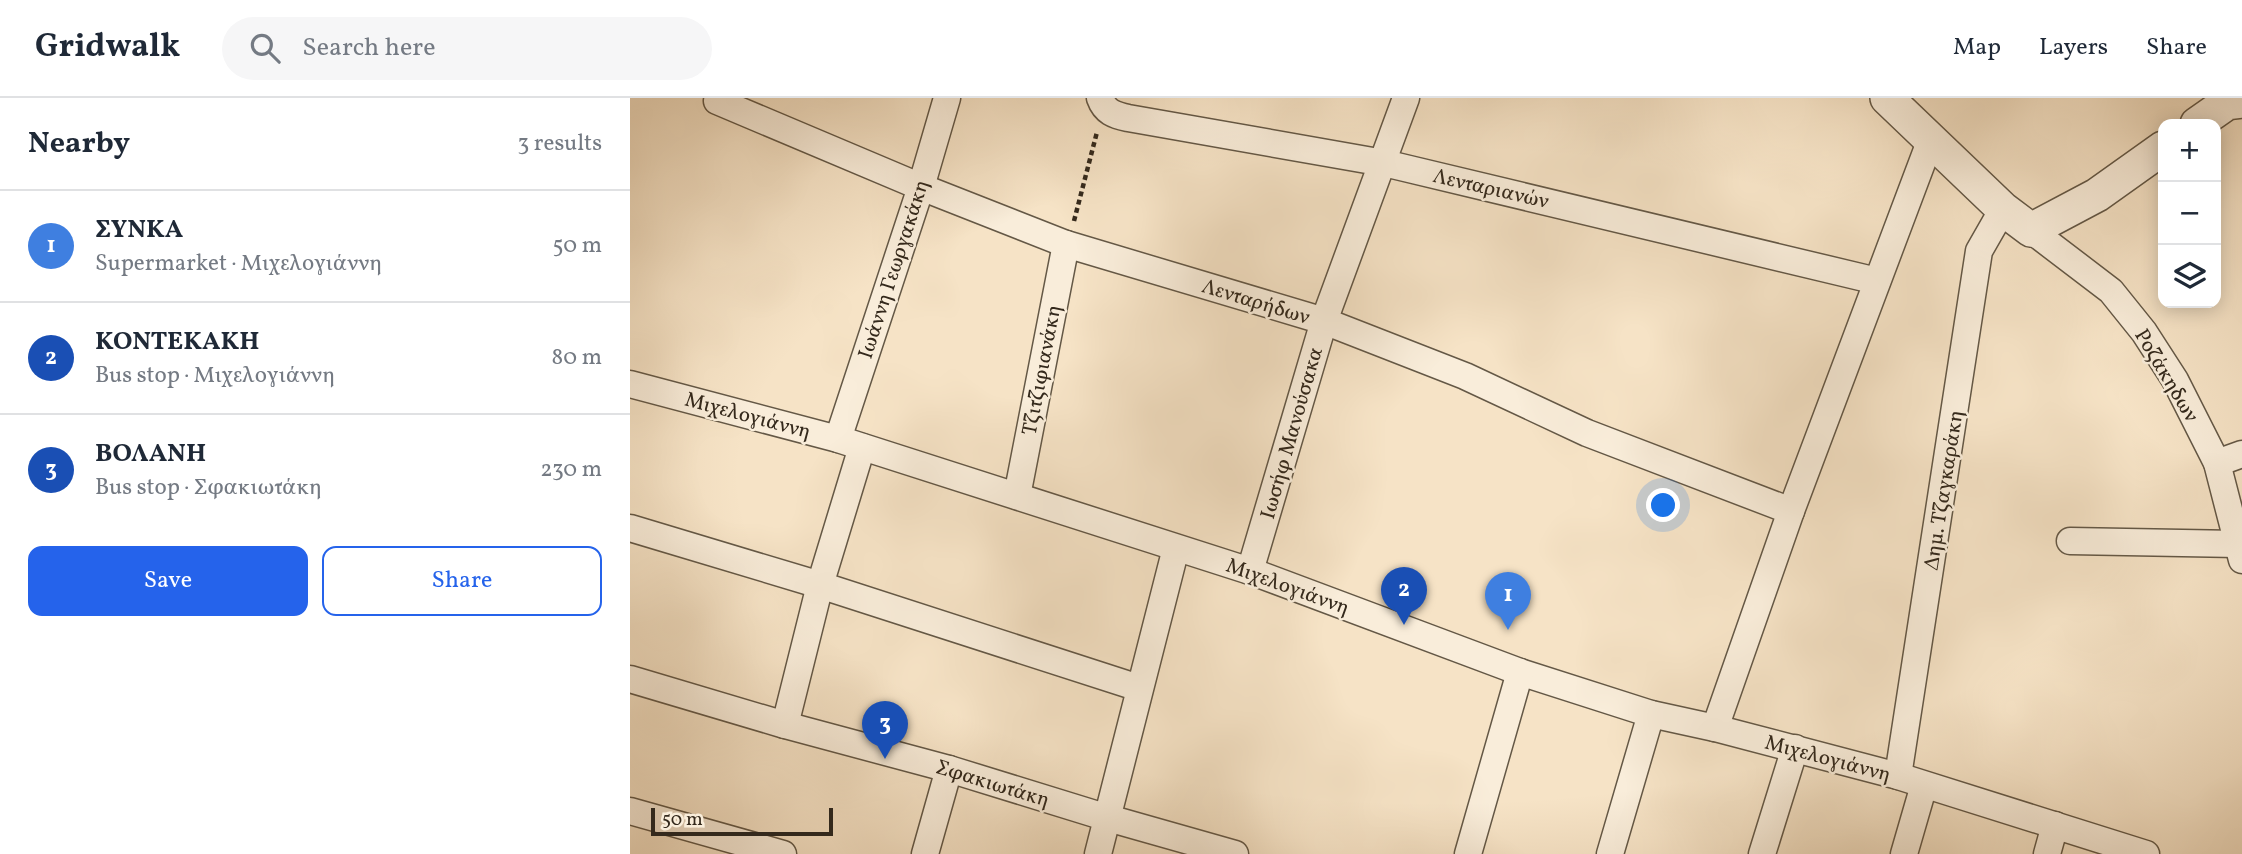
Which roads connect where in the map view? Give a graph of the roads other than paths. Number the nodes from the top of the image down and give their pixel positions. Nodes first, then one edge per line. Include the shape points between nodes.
1 (947, 98) edge
2 (1406, 98) edge
3 (1887, 98) edge
4 (717, 101) dead end
5 (2232, 101) edge
6 (1102, 103) edge
7 (2205, 119) edge
8 (1931, 139) junction
9 (2158, 152) edge
10 (1384, 163) junction
11 (920, 187) junction
12 (2003, 209) junction
13 (2031, 230) junction
14 (1066, 244) junction
15 (1877, 281) junction
16 (1324, 321) junction
17 (630, 384) edge
18 (850, 443) junction
19 (2242, 454) edge
20 (2217, 463) junction
21 (1017, 496) junction
22 (1791, 511) junction
23 (630, 528) edge
24 (2070, 541) dead end
25 (1176, 548) junction
26 (2240, 552) edge
27 (1250, 570) junction
28 (820, 585) junction
29 (1520, 672) junction
30 (630, 679) edge
31 (1139, 688) junction
32 (1651, 714) junction
33 (785, 725) junction
34 (1715, 727) junction
35 (1794, 748) junction
36 (949, 769) junction
37 (1898, 776) junction
38 (1924, 785) junction
39 (630, 811) edge
40 (1108, 818) junction
41 (2055, 825) junction
42 (783, 854) edge
43 (925, 854) edge
44 (1098, 854) edge
45 (1235, 854) edge
46 (1468, 854) edge
47 (1609, 854) edge
48 (1762, 854) edge
49 (1904, 854) edge
50 (2047, 854) edge
51 (2146, 854) edge

1 - 11 street, Ιωάννη Γεωργακάκη
2 - 10 street, Ιωσήφ Μανούσακα
3 - 8 street
4 - 11 street, Λενταρήδων
5 - 7 street
6 - 10 street, Λενταριανών via 1112,114 1128,118
8 - 12 street
8 - 15 street
9 - 13 street via 2097,195
10 - 15 street, Λενταριανών
10 - 16 street, Ιωσήφ Μανούσακα
11 - 14 street, Λενταρήδων
11 - 18 street, Ιωάννη Γεωργακάκη
12 - 13 street
12 - 37 street, Δημ. Τζαγκαράκη via 1979,251
13 - 20 street, Ροζάκηδων via 2110,291 2144,332 2175,380
14 - 16 street, Λενταρήδων
14 - 21 street, Τζιτζιφιανάκη
15 - 22 street
16 - 22 street, Λενταρήδων via 1465,376 1587,433
16 - 27 street, Ιωσήφ Μανούσακα
17 - 18 street, Μιχελογιάννη
18 - 21 street, Μιχελογιάννη
18 - 28 street, Ιωάννη Γεωργακάκη
19 - 20 street
20 - 26 street, Ροζάκηδων
21 - 25 street, Μιχελογιάννη
22 - 34 street
23 - 28 street
24 - 26 street
25 - 27 street, Μιχελογιάννη
25 - 31 street
27 - 29 street, Μιχελογιάννη
28 - 31 street
28 - 33 street, Ιωάννη Γεωργακάκη
29 - 32 street, Μιχελογιάννη
29 - 46 street
30 - 33 street, Σφακιωτάκη
31 - 40 street
32 - 34 street, Μιχελογιάννη
32 - 47 street
33 - 36 street, Σφακιωτάκη
34 - 35 street, Μιχελογιάννη
35 - 37 street, Μιχελογιάννη
35 - 48 street
36 - 40 street, Σφακιωτάκη
36 - 43 street
37 - 38 street, Μιχελογιάννη
38 - 41 street, Μιχελογιάννη
38 - 49 street
39 - 42 street
40 - 44 street
40 - 45 street, Σφακιωτάκη
41 - 50 street
41 - 51 street, Μιχελογιάννη

